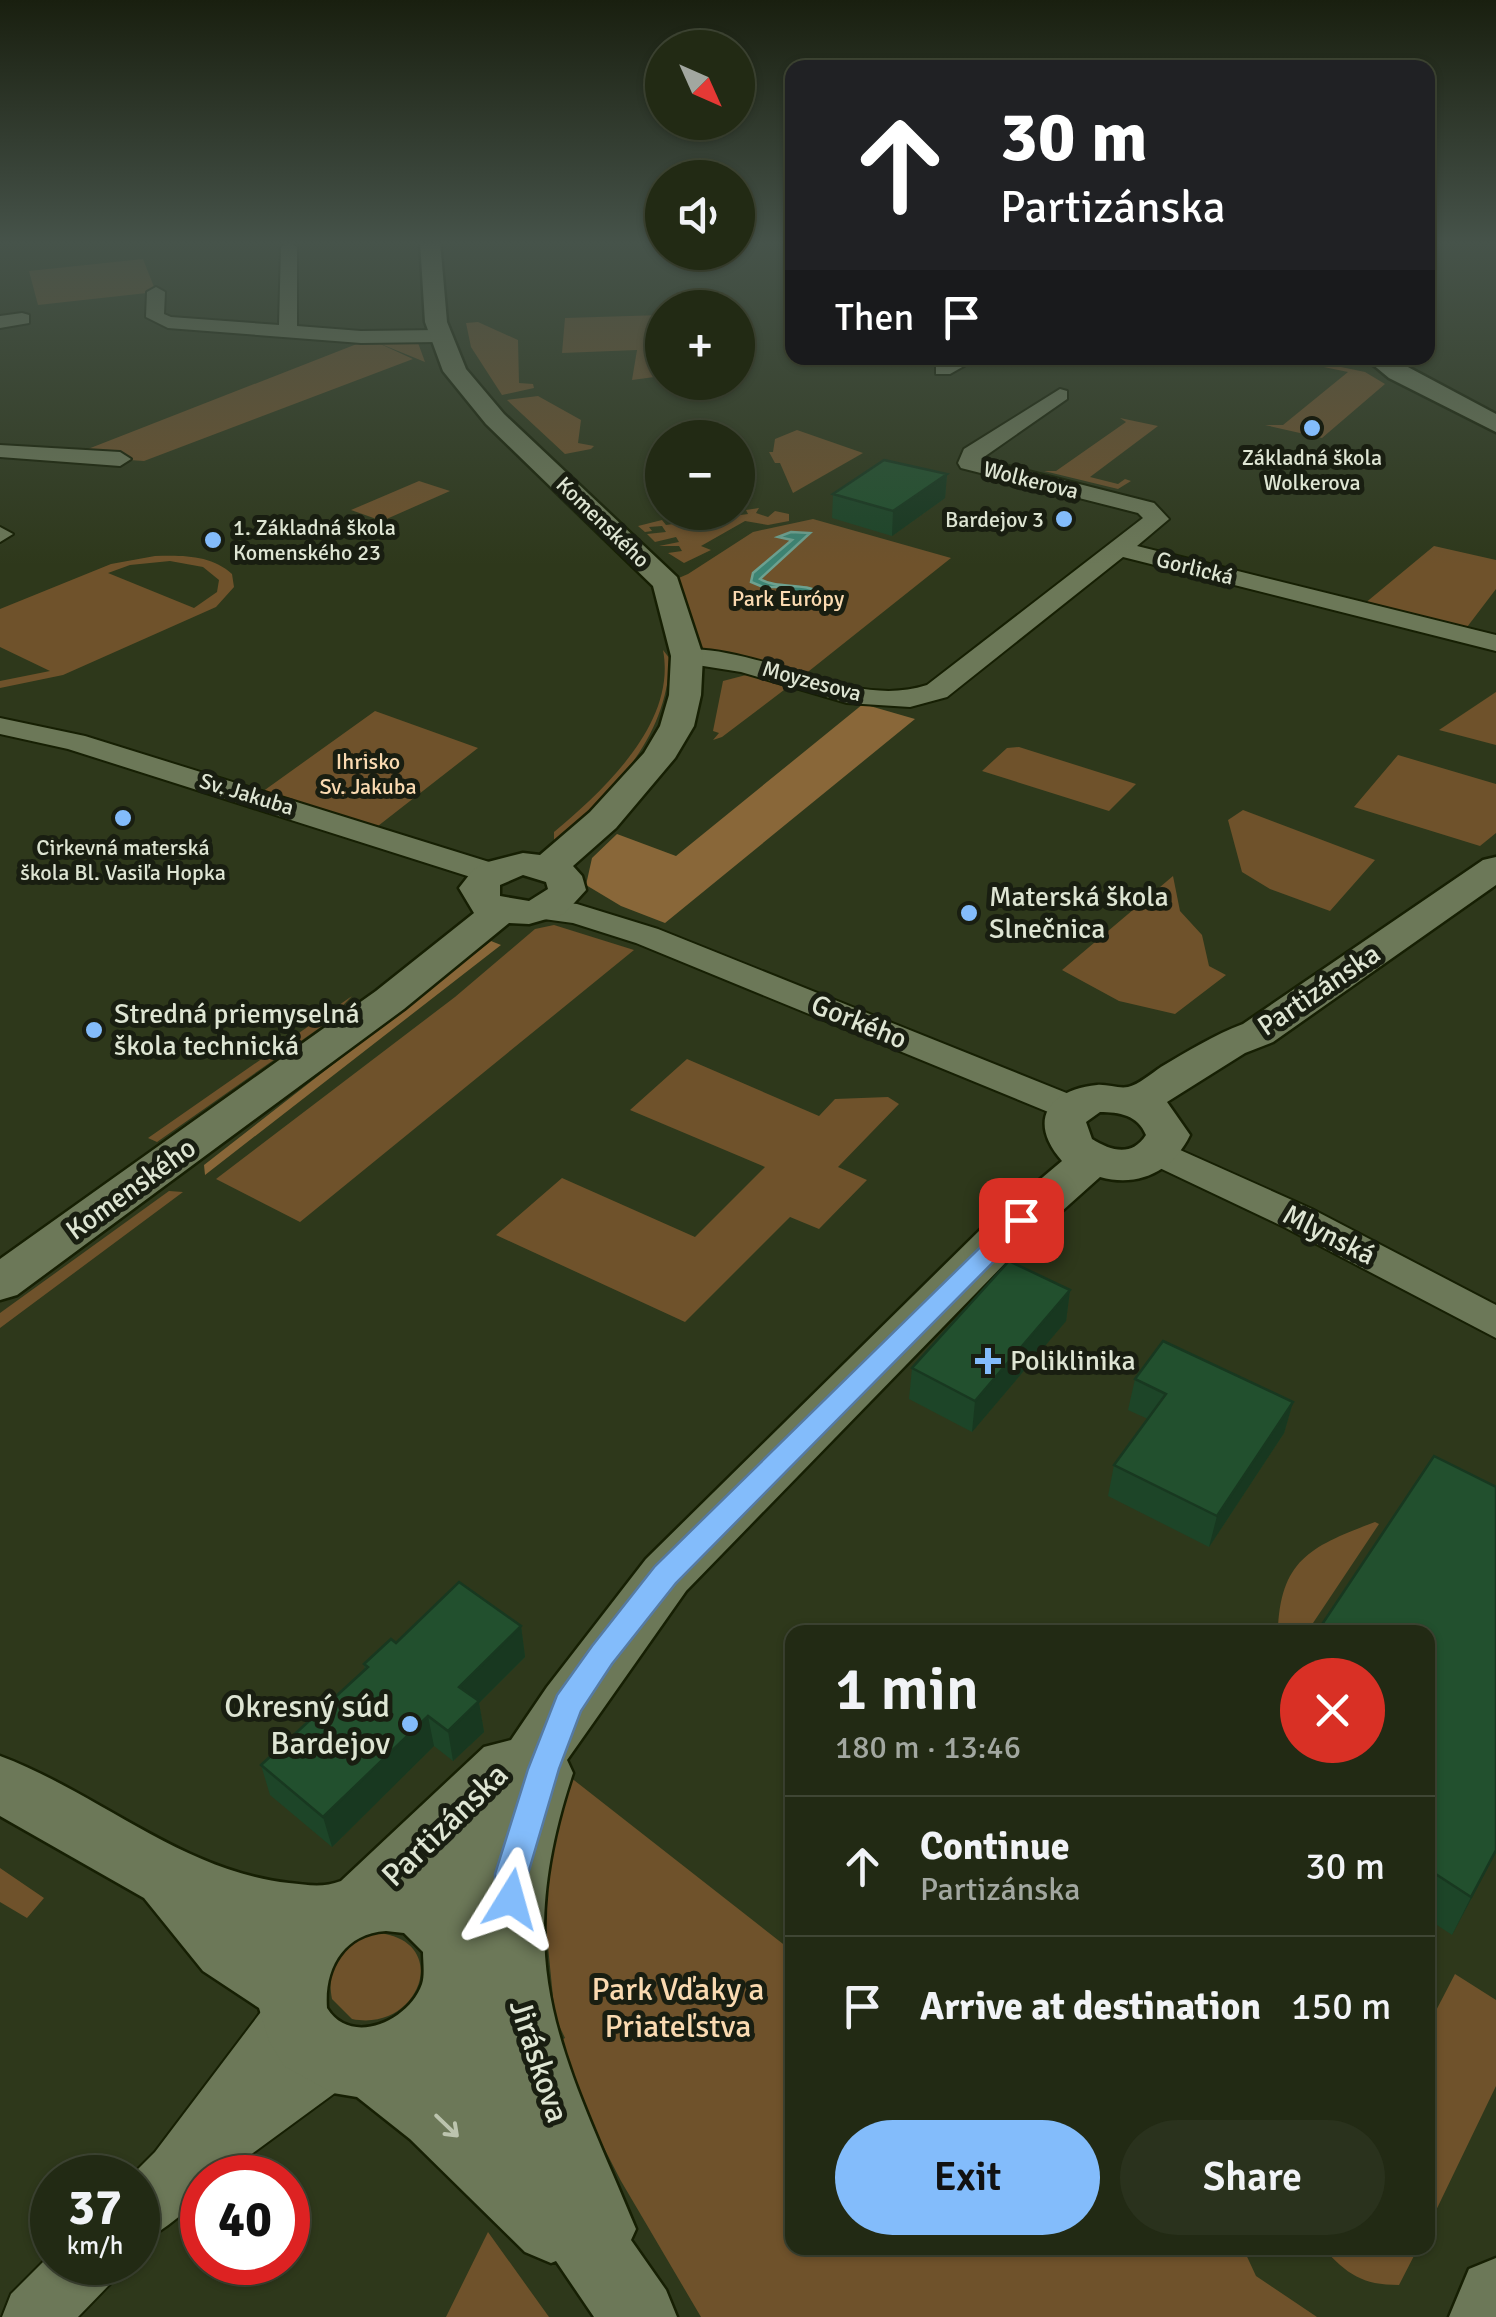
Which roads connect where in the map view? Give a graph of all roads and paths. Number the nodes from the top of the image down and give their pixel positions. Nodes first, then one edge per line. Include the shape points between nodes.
1 (445, 349) edge
2 (953, 365) edge
3 (1386, 365) edge
4 (943, 370) dead end
5 (1060, 395) dead end
6 (1496, 424) edge
7 (55, 436) dead end
8 (11, 451) edge
9 (120, 460) dead end
10 (1120, 549) junction
11 (1496, 643) edge
12 (686, 656) junction
13 (937, 692) joint
14 (0, 726) edge
15 (1496, 868) edge
16 (551, 889) junction
17 (495, 892) junction
18 (1135, 1102) junction
19 (1072, 1108) junction
20 (1160, 1153) junction
21 (1092, 1159) junction
22 (0, 1284) edge
23 (1496, 1323) edge
24 (568, 1705) junction
25 (0, 1784) edge
26 (165, 1876) junction
27 (347, 1911) junction
28 (450, 1961) junction
29 (322, 2032) junction
30 (160, 2189) edge
31 (65, 2285) edge
32 (1496, 2296) edge
33 (632, 2307) edge
34 (34, 2317) edge
35 (1487, 2317) edge

1 - 12 street, Komenského via 479,402 667,583
2 - 4 street
3 - 6 street
5 - 10 street, Wolkerova via 972,454 969,464 1146,508 1158,519
7 - 8 street
8 - 9 street
10 - 11 street, Gorlická
10 - 13 street, Gorlická
12 - 13 street, Moyzesova via 746,663 867,696 908,699
12 - 16 street, Komenského via 685,695 658,758
14 - 17 street, Sv. Jakuba via 76,742
15 - 18 street, Partizánska via 1258,1033
16 - 17 street via 523,864
16 - 19 street, Gorkého via 577,914 647,936
17 - 22 street, Komenského via 362,1021
18 - 19 street via 1100,1098
18 - 20 street via 1166,1126
19 - 21 street via 1062,1129
20 - 21 street via 1122,1165
20 - 23 street, Mlynská
21 - 24 street, Partizánska via 997,1242 666,1575
24 - 27 street, Partizánska
24 - 28 street, Partizánska via 470,1857
24 - 33 street, Jiráskova via 512,1874 510,1970 526,2039
25 - 26 street
26 - 27 street via 252,1910
26 - 29 street via 226,1948
27 - 28 street via 410,1903 430,1912
27 - 29 street via 310,1939 296,1962
28 - 29 street via 443,2020 400,2056
28 - 33 street, Jiráskova via 476,2083
29 - 30 street
29 -> 33 street via 435,2114
31 - 34 street
32 - 35 street

